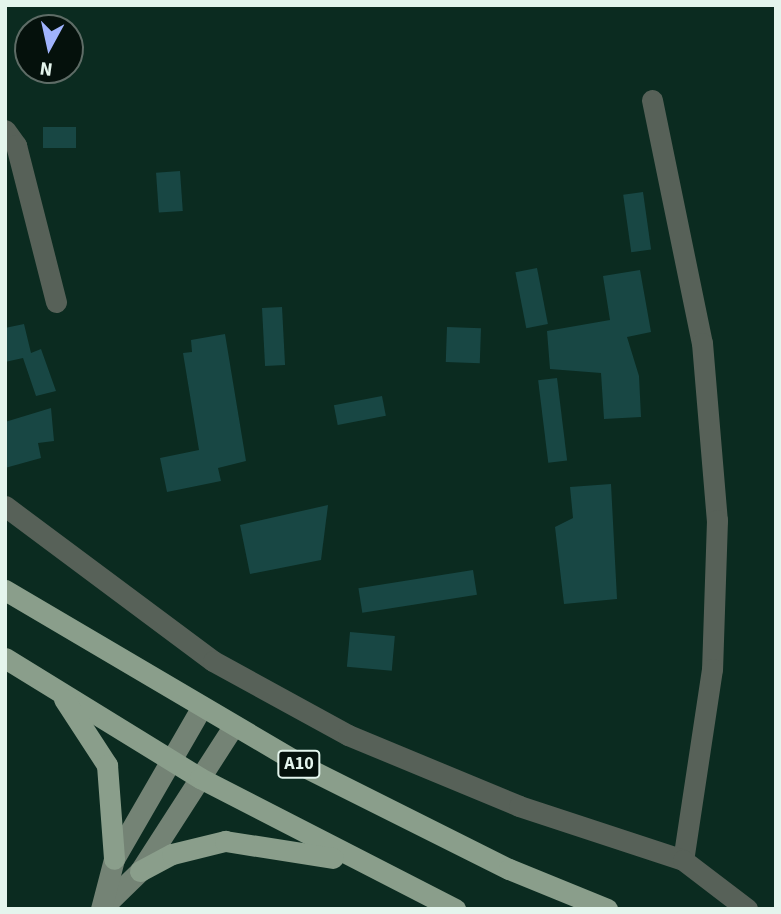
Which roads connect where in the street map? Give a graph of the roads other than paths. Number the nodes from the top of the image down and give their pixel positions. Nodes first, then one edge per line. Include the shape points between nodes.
1 (652, 100) dead end
2 (5, 130) edge
3 (56, 302) dead end
4 (5, 506) edge
5 (5, 590) edge
6 (5, 658) edge
7 (57, 691) junction
8 (200, 710) junction
9 (232, 728) junction
10 (168, 758) junction
11 (200, 778) junction
12 (114, 859) junction
13 (683, 860) junction
14 (362, 865) junction
15 (140, 871) junction
16 (102, 908) edge
17 (455, 909) edge
18 (607, 909) edge
19 (747, 909) edge

1 - 13 street via 702,343 717,520 712,668
2 - 3 street via 16,145
4 - 13 street via 213,661 348,735 519,806
5 - 8 main road, A10
6 - 7 main road
7 - 10 main road
7 - 12 main road via 107,765
8 - 9 main road, A10
8 - 10 main road
9 - 11 main road
9 - 18 main road, A10 via 447,840
10 - 11 main road
10 - 12 main road
11 - 14 main road
11 - 15 main road
12 - 16 main road
13 - 19 street
14 - 15 main road via 225,841 172,854
14 - 17 main road
15 - 16 main road

